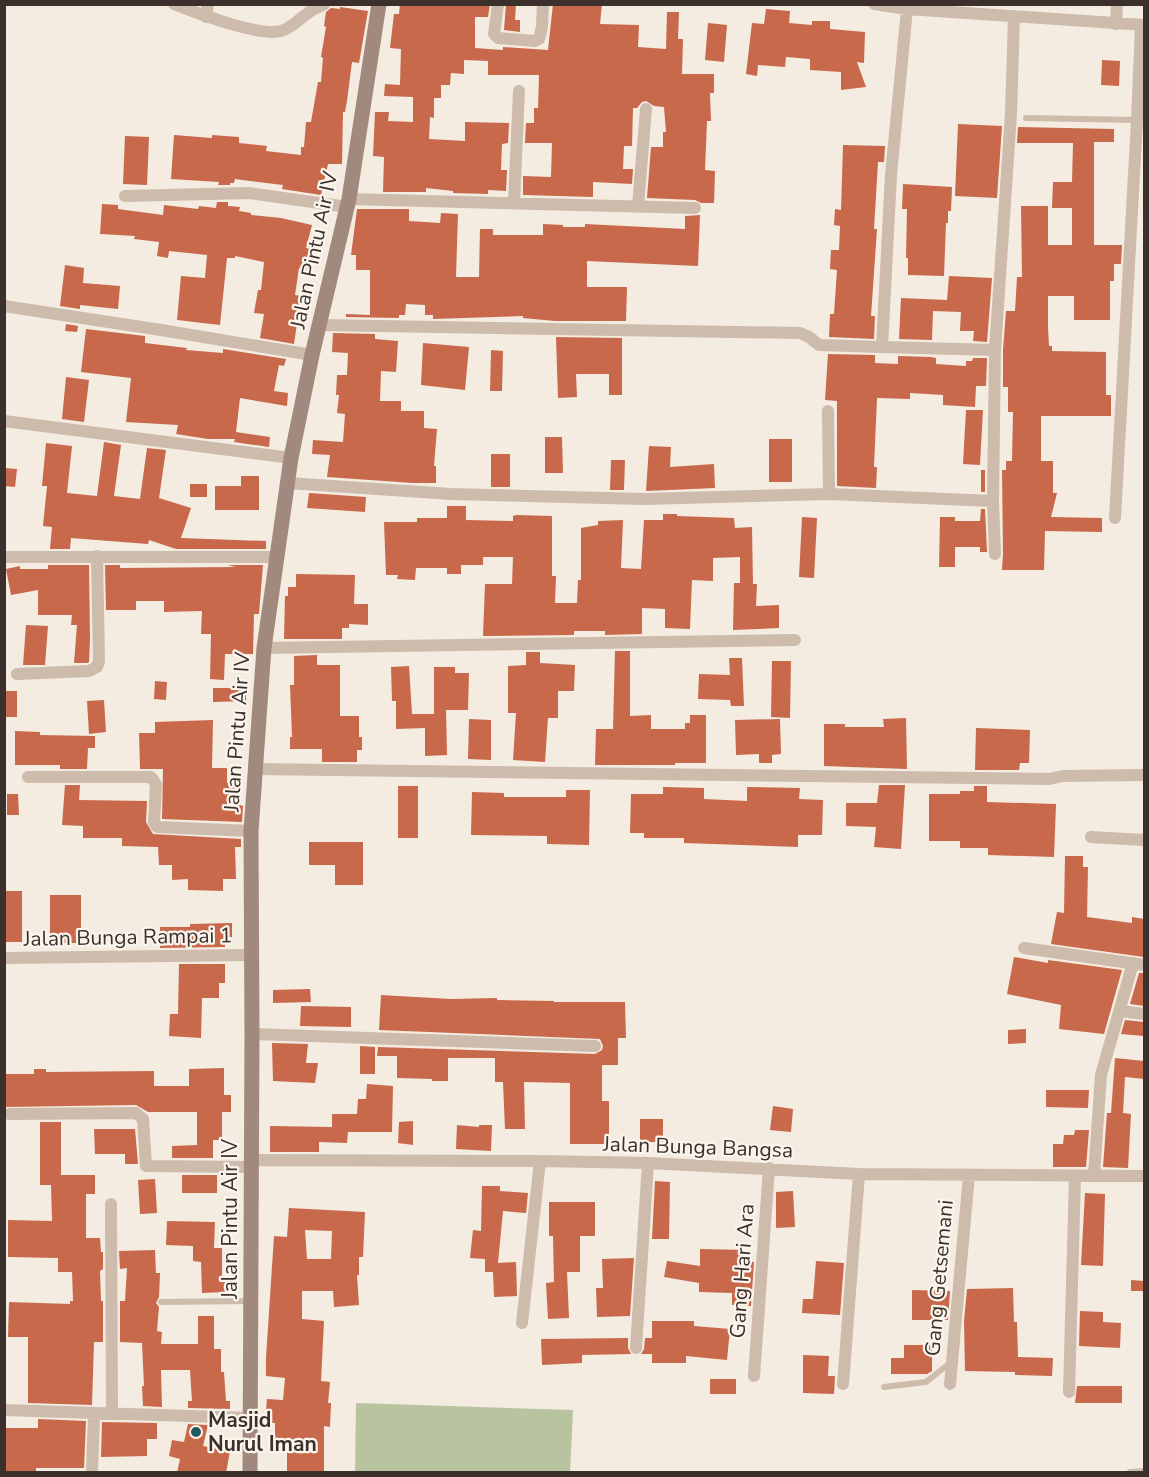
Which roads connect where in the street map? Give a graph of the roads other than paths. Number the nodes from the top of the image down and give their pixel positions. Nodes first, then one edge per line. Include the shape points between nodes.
1 (174, 4) edge
2 (208, 4) edge
3 (324, 4) edge
4 (379, 4) edge
5 (498, 4) edge
6 (543, 4) edge
7 (874, 4) edge
8 (1118, 4) edge
9 (907, 9) junction
10 (1014, 16) junction
11 (206, 17) junction
12 (1116, 24) junction
13 (1143, 25) edge
14 (519, 91) dead end
15 (646, 109) dead end
16 (1026, 117) dead end
17 (1137, 120) junction
18 (126, 196) dead end
19 (348, 203) junction
20 (514, 203) junction
21 (638, 206) junction
22 (695, 208) dead end
23 (4, 306) edge
24 (320, 325) junction
25 (882, 347) junction
26 (995, 350) junction
27 (312, 356) junction
28 (828, 411) dead end
29 (4, 421) edge
30 (291, 458) junction
31 (288, 483) junction
32 (829, 494) junction
33 (993, 501) junction
34 (1115, 518) dead end
35 (6, 554) edge
36 (995, 554) dead end
37 (97, 556) junction
38 (278, 557) junction
39 (795, 640) dead end
40 (264, 648) junction
41 (17, 674) dead end
42 (254, 769) junction
43 (1144, 775) edge
44 (28, 777) dead end
45 (251, 831) junction
46 (1091, 837) dead end
47 (1144, 840) edge
48 (1024, 948) dead end
49 (252, 955) junction
50 (4, 958) edge
51 (1139, 964) edge
52 (1121, 1011) junction
53 (1144, 1014) edge
54 (252, 1034) junction
55 (595, 1046) dead end
56 (9, 1114) dead end
57 (540, 1161) junction
58 (648, 1163) junction
59 (251, 1164) junction
60 (769, 1168) junction
61 (859, 1174) junction
62 (1094, 1174) junction
63 (969, 1175) junction
64 (1075, 1176) junction
65 (1144, 1176) edge
66 (111, 1204) dead end
67 (251, 1301) junction
68 (161, 1302) dead end
69 (522, 1323) dead end
70 (636, 1348) dead end
71 (951, 1362) junction
72 (754, 1376) dead end
73 (843, 1384) dead end
74 (950, 1384) dead end
75 (884, 1387) dead end
76 (1069, 1392) dead end
77 (4, 1410) edge
78 (112, 1413) junction
79 (94, 1414) junction
80 (251, 1418) junction
81 (1144, 1471) edge
82 (92, 1473) edge
83 (250, 1473) edge
84 (1130, 1473) edge

1 - 11 street
2 - 11 street
3 - 11 street via 281,31 267,32
4 - 19 main road, Jalan Pintu Air IV
5 - 6 street via 494,34 498,38 534,41 541,34
7 - 9 street
8 - 12 street
9 - 10 street
9 - 25 street via 891,175
10 - 12 street
10 - 26 street
12 - 13 street
13 - 17 street
14 - 20 street
15 - 21 street
16 - 17 lane
17 - 34 street
18 - 19 street via 249,193
19 - 20 street
19 - 24 main road, Jalan Pintu Air IV
20 - 21 street
21 - 22 street
23 - 27 street
24 - 25 street via 800,333 819,345
24 - 27 main road, Jalan Pintu Air IV
25 - 26 street
26 - 33 street
27 - 30 main road, Jalan Pintu Air IV
28 - 32 street
29 - 30 street
30 - 31 main road, Jalan Pintu Air IV
31 - 32 street via 451,494 644,499
31 - 38 main road, Jalan Pintu Air IV
32 - 33 street
33 - 36 street
35 - 37 street
37 - 38 street
37 - 41 street via 97,667 89,671
38 - 40 main road, Jalan Pintu Air IV
39 - 40 street
40 - 42 main road, Jalan Pintu Air IV
42 - 43 street via 1049,779
42 - 45 main road, Jalan Pintu Air IV
44 - 45 street via 151,777 156,784 157,827
45 - 49 main road, Jalan Pintu Air IV
46 - 47 street
48 - 51 street
49 - 50 street, Jalan Bunga Rampai 1
49 - 54 main road, Jalan Pintu Air IV
51 - 52 street
52 - 53 street
52 - 62 street via 1101,1074
54 - 55 street
54 - 59 main road, Jalan Pintu Air IV
56 - 59 street, Jalan Bunga Bangsa via 136,1113 143,1119 146,1167
57 - 58 street, Jalan Bunga Bangsa
57 - 59 street, Jalan Bunga Bangsa
57 - 69 street
58 - 60 street, Jalan Bunga Bangsa
58 - 70 street
59 - 67 main road, Jalan Pintu Air IV
60 - 61 street, Jalan Bunga Bangsa
60 - 72 street, Gang Hari Ara
61 - 63 street, Jalan Bunga Bangsa
61 - 73 street
62 - 64 street, Jalan Bunga Bangsa
62 - 65 street, Jalan Bunga Bangsa
63 - 64 street, Jalan Bunga Bangsa
63 - 71 street, Gang Getsemani
64 - 76 street
66 - 78 street
67 - 68 lane
67 - 80 main road, Jalan Pintu Air IV
71 - 74 street, Gang Getsemani
71 - 75 lane via 926,1382
77 - 79 street
78 - 79 street
78 - 80 street
79 - 82 street
80 - 83 main road, Jalan Pintu Air IV
81 - 84 lane

